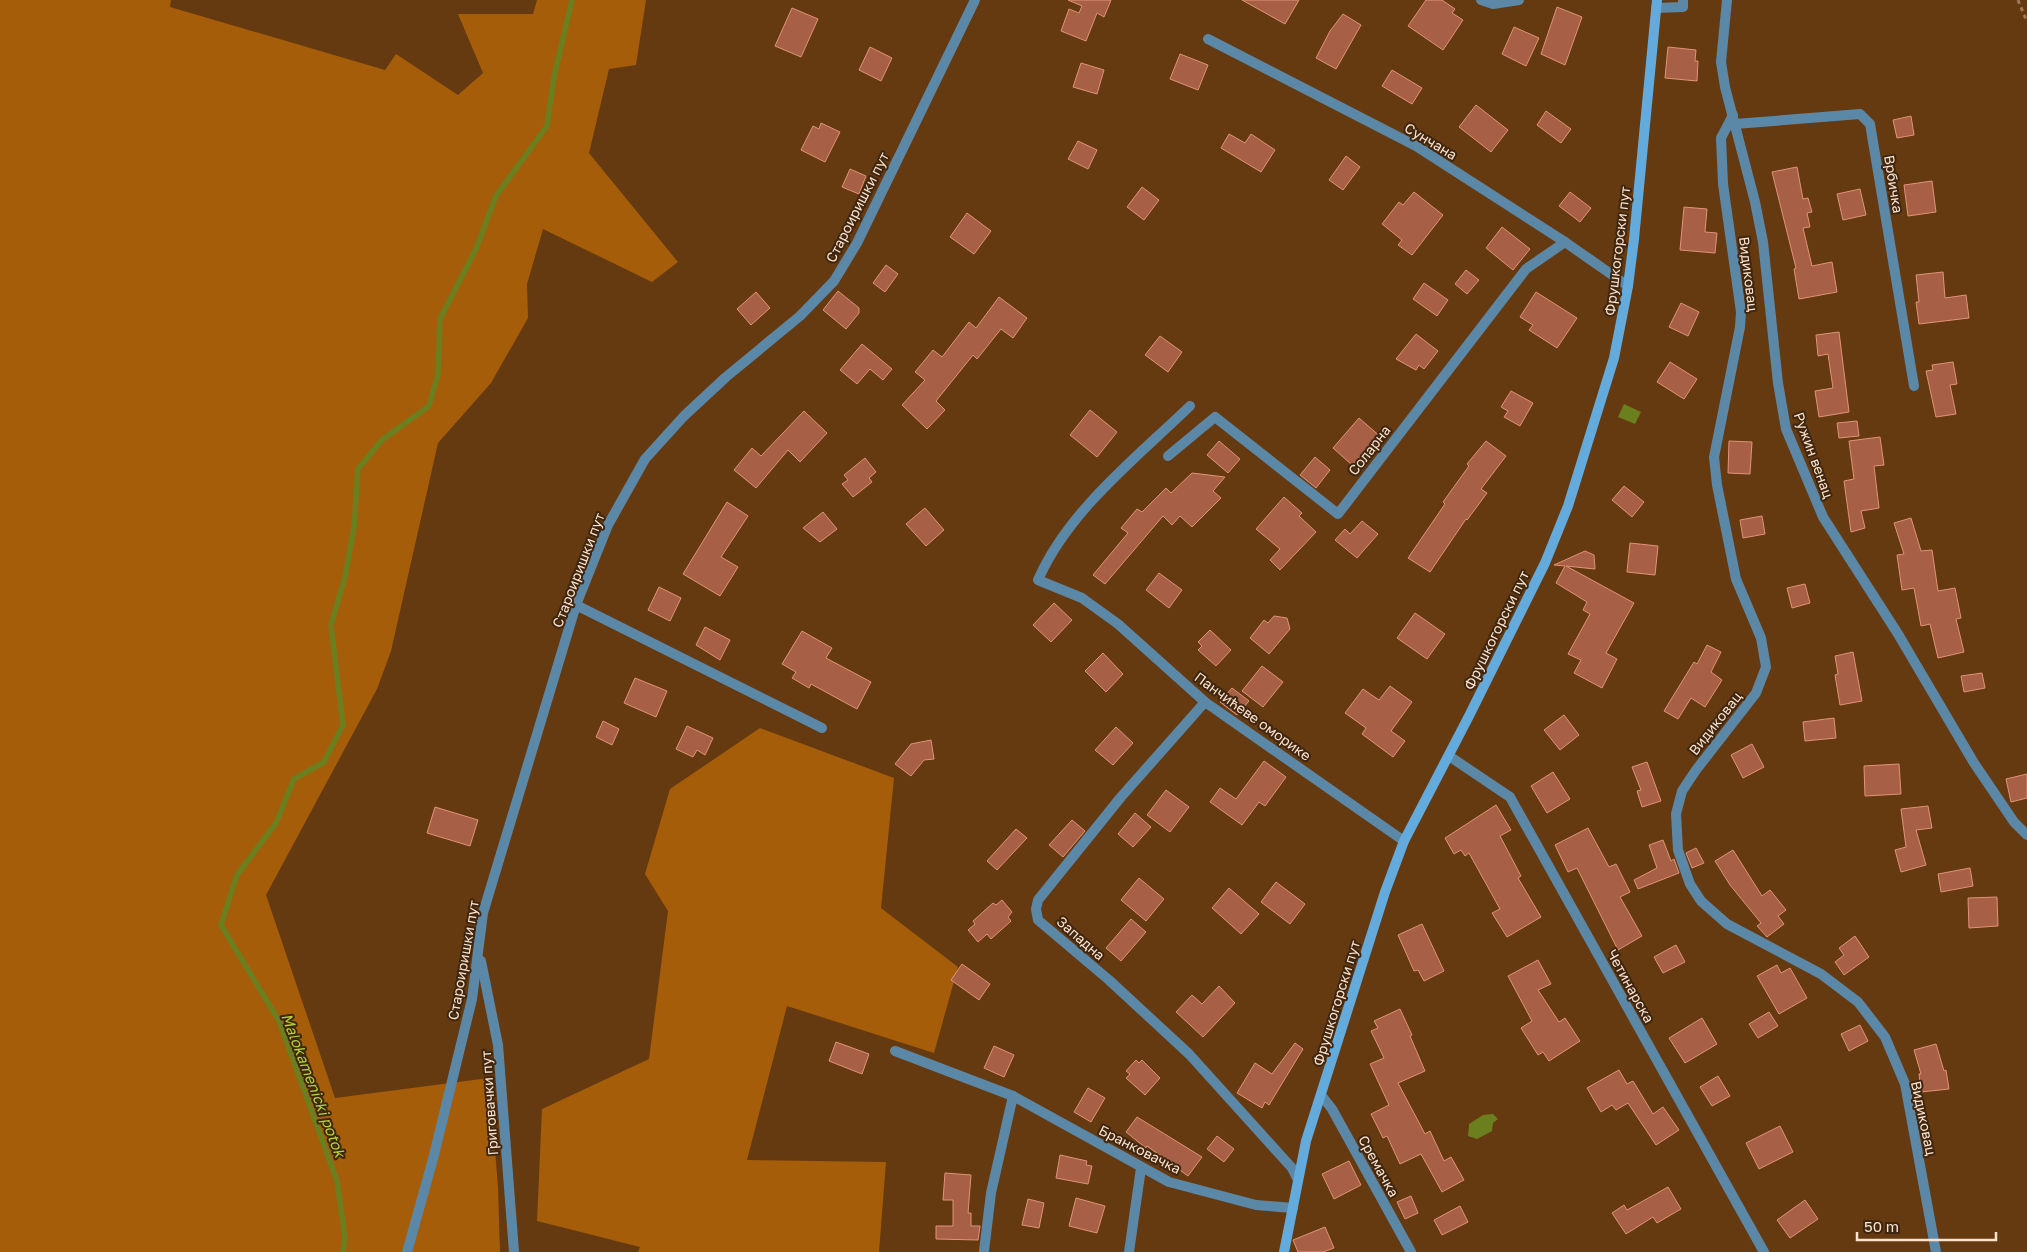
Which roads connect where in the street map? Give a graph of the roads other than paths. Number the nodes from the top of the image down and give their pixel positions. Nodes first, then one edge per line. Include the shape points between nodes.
1 (974, 0) edge
2 (1481, 0) edge
3 (1519, 0) edge
4 (1683, 0) edge
5 (1727, 0) edge
6 (1656, 4) edge
7 (1208, 38) dead end
8 (1734, 120) junction
9 (1565, 242) junction
10 (1628, 286) junction
11 (1914, 386) dead end
12 (1190, 406) dead end
13 (1168, 456) dead end
14 (576, 606) junction
15 (1205, 702) junction
16 (822, 728) dead end
17 (1449, 756) junction
18 (2027, 835) edge
19 (1404, 841) junction
20 (479, 953) junction
21 (895, 1051) dead end
22 (1321, 1095) junction
23 (1013, 1096) junction
24 (1141, 1168) junction
25 (1298, 1180) junction
26 (1293, 1208) junction
27 (984, 1251) edge
28 (407, 1252) edge
29 (514, 1252) edge
30 (1129, 1252) edge
31 (1284, 1252) edge
32 (1411, 1252) edge
33 (1764, 1252) edge
34 (1936, 1252) edge

1 - 14 street, Староиришки пут via 857,243 834,281 800,316 684,416 645,459 608,525
2 - 3 street via 1493,4
4 - 6 street via 1683,7
5 - 8 street, Ружин венац via 1721,62
6 - 10 street, Фрушкогорски пут
7 - 9 street, Сунчана via 1416,146
8 - 11 street, Врбичка via 1860,114 1870,124
8 - 18 street, Ружин венац via 1763,242 1786,429 1823,517 1898,634 1974,763 2014,822
8 - 34 street, Видиковац via 1721,138 1723,184 1741,312 1714,457 1736,579 1761,638 1766,667 1756,693 1682,791 1676,814 1678,850 1690,884 1701,901 1727,924 1821,974 1858,1002 1885,1037 1905,1084
9 - 10 street, Сунчана
9 - 13 street, Соларна via 1526,269 1338,514 1215,418
10 - 17 street, Фрушкогорски пут via 1614,358 1568,506 1545,562
12 - 15 street, Панчићеве оморике via 1081,512 1054,548 1038,580 1082,598 1118,624
14 - 16 street
14 - 20 street, Староиришки пут via 483,913
15 - 19 street, Панчићеве оморике
15 - 25 street, Западна via 1121,797 1038,900 1036,910 1038,920 1189,1054 1292,1168
17 - 19 street, Фрушкогорски пут
17 - 33 street, Четинарска via 1510,797
19 - 22 street, Фрушкогорски пут
20 - 28 street, Староиришки пут via 470,1009
20 - 29 street, Григовачки пут via 498,1045
21 - 23 street, Бранковачка
22 - 25 street, Фрушкогорски пут
22 - 32 street, Сремачка via 1332,1109
23 - 24 street, Бранковачка
23 - 27 street via 991,1193
24 - 26 street, Бранковачка via 1169,1182 1256,1205
24 - 30 street
25 - 26 street, Фрушкогорски пут
26 - 31 street, Фрушкогорски пут

